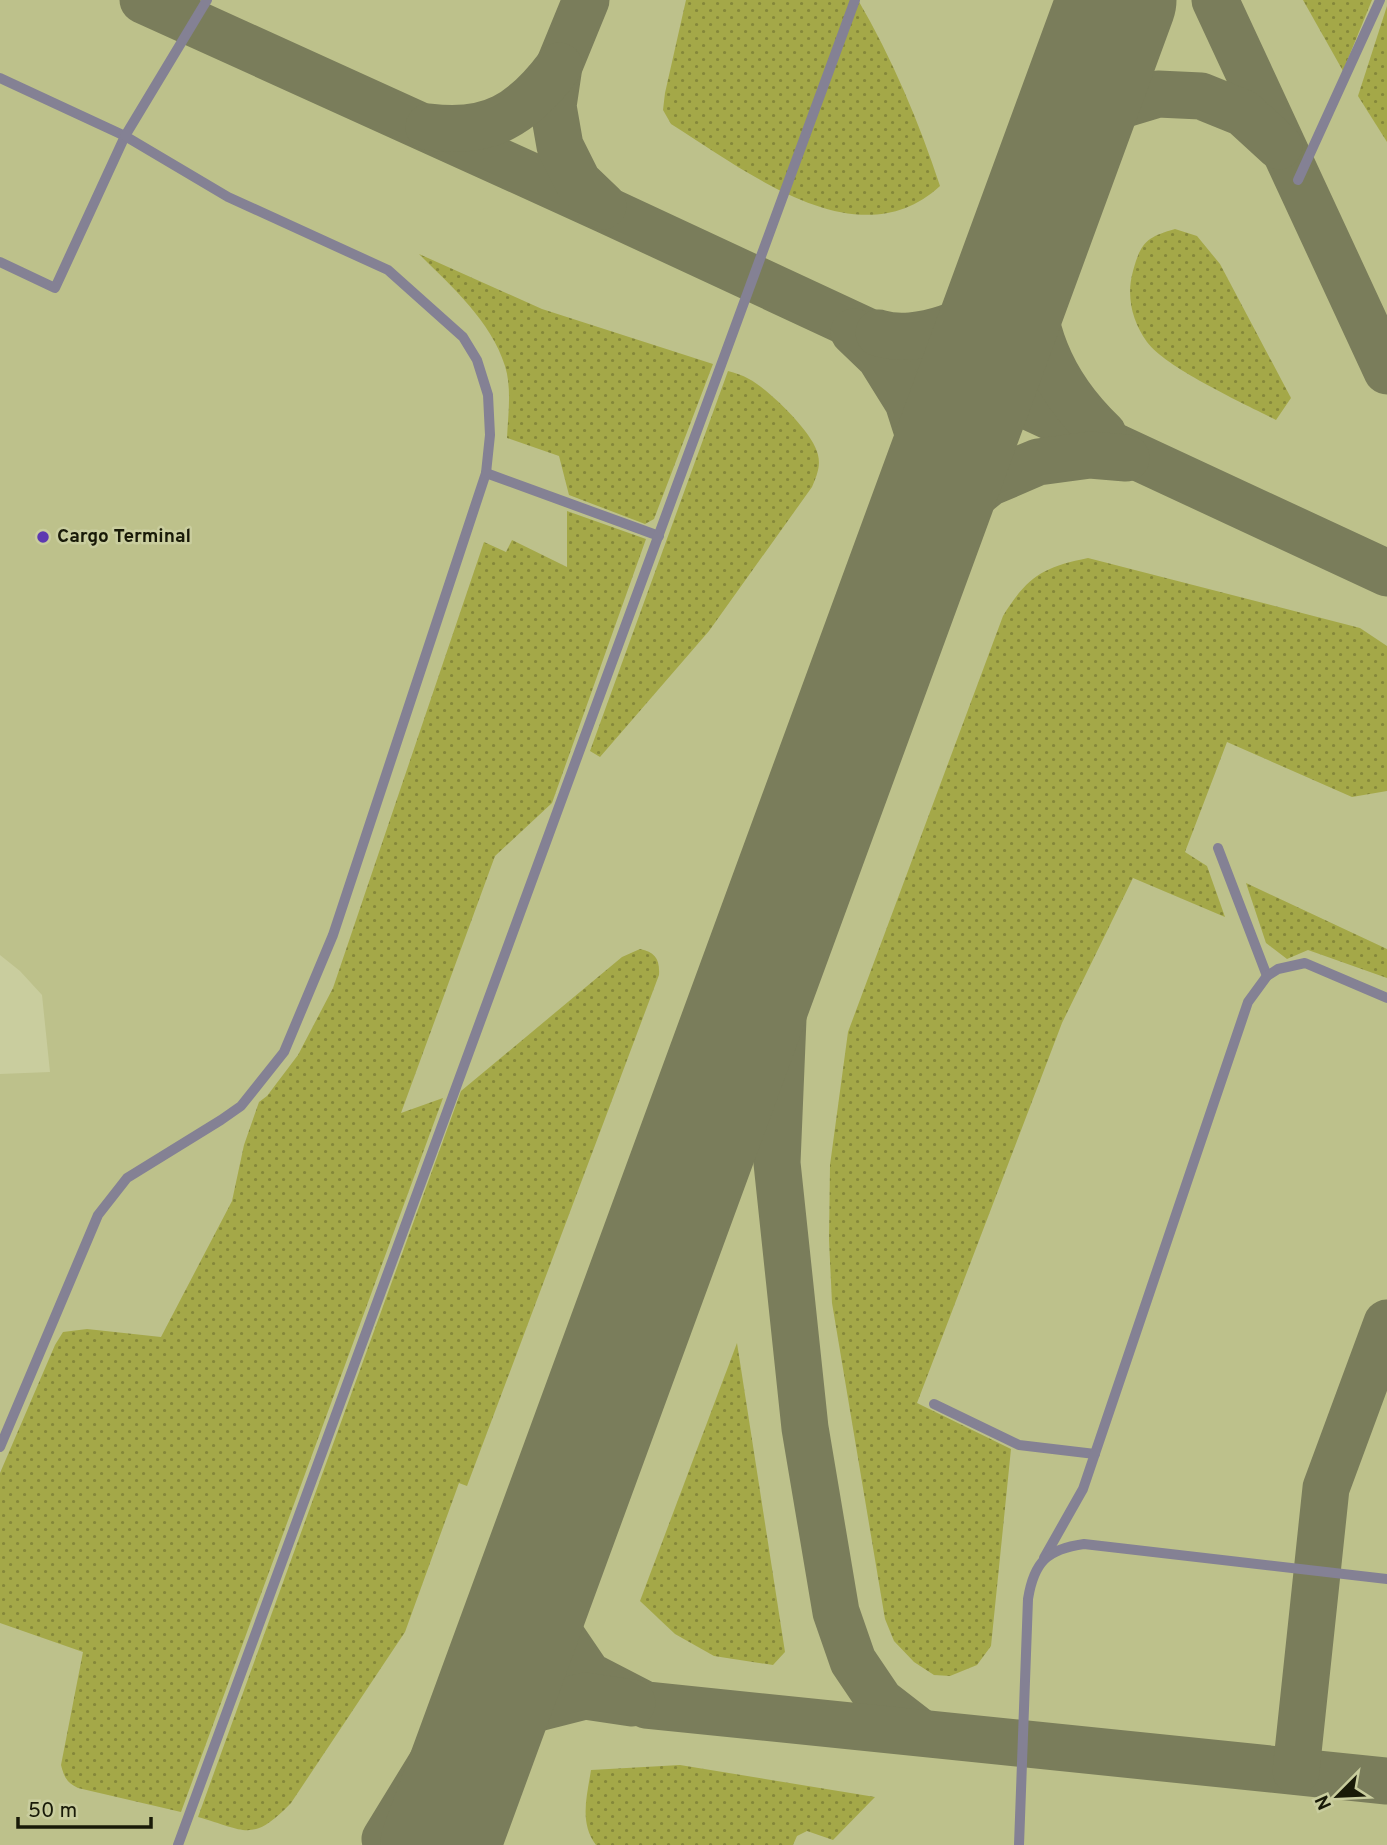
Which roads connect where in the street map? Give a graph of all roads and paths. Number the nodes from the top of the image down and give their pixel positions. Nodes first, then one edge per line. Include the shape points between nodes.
1 (206, 0) edge
2 (855, 0) edge
3 (1380, 0) edge
4 (0, 78) edge
5 (125, 136) junction
6 (1298, 180) dead end
7 (0, 262) edge
8 (486, 473) junction
9 (659, 536) junction
10 (1218, 848) dead end
11 (1267, 976) junction
12 (1387, 998) edge
13 (934, 1404) dead end
14 (0, 1447) edge
15 (1095, 1454) junction
16 (1044, 1558) junction
17 (1387, 1579) edge
18 (178, 1845) edge
19 (1019, 1845) edge

1 - 5 lane
2 - 9 lane
3 - 6 lane
4 - 5 lane
5 - 7 lane via 55,288
5 - 8 lane via 228,197 388,270 463,337 477,360 488,395
8 - 9 lane
8 - 14 lane via 333,935 284,1052 241,1106 127,1178 109,1199 98,1215
9 - 18 lane
10 - 11 lane
11 - 12 lane via 1305,963
11 - 15 lane via 1248,1002
13 - 15 lane via 1019,1445
15 - 16 lane via 1083,1489
16 - 17 lane via 1063,1547 1084,1544
16 - 19 lane via 1032,1577 1028,1599

